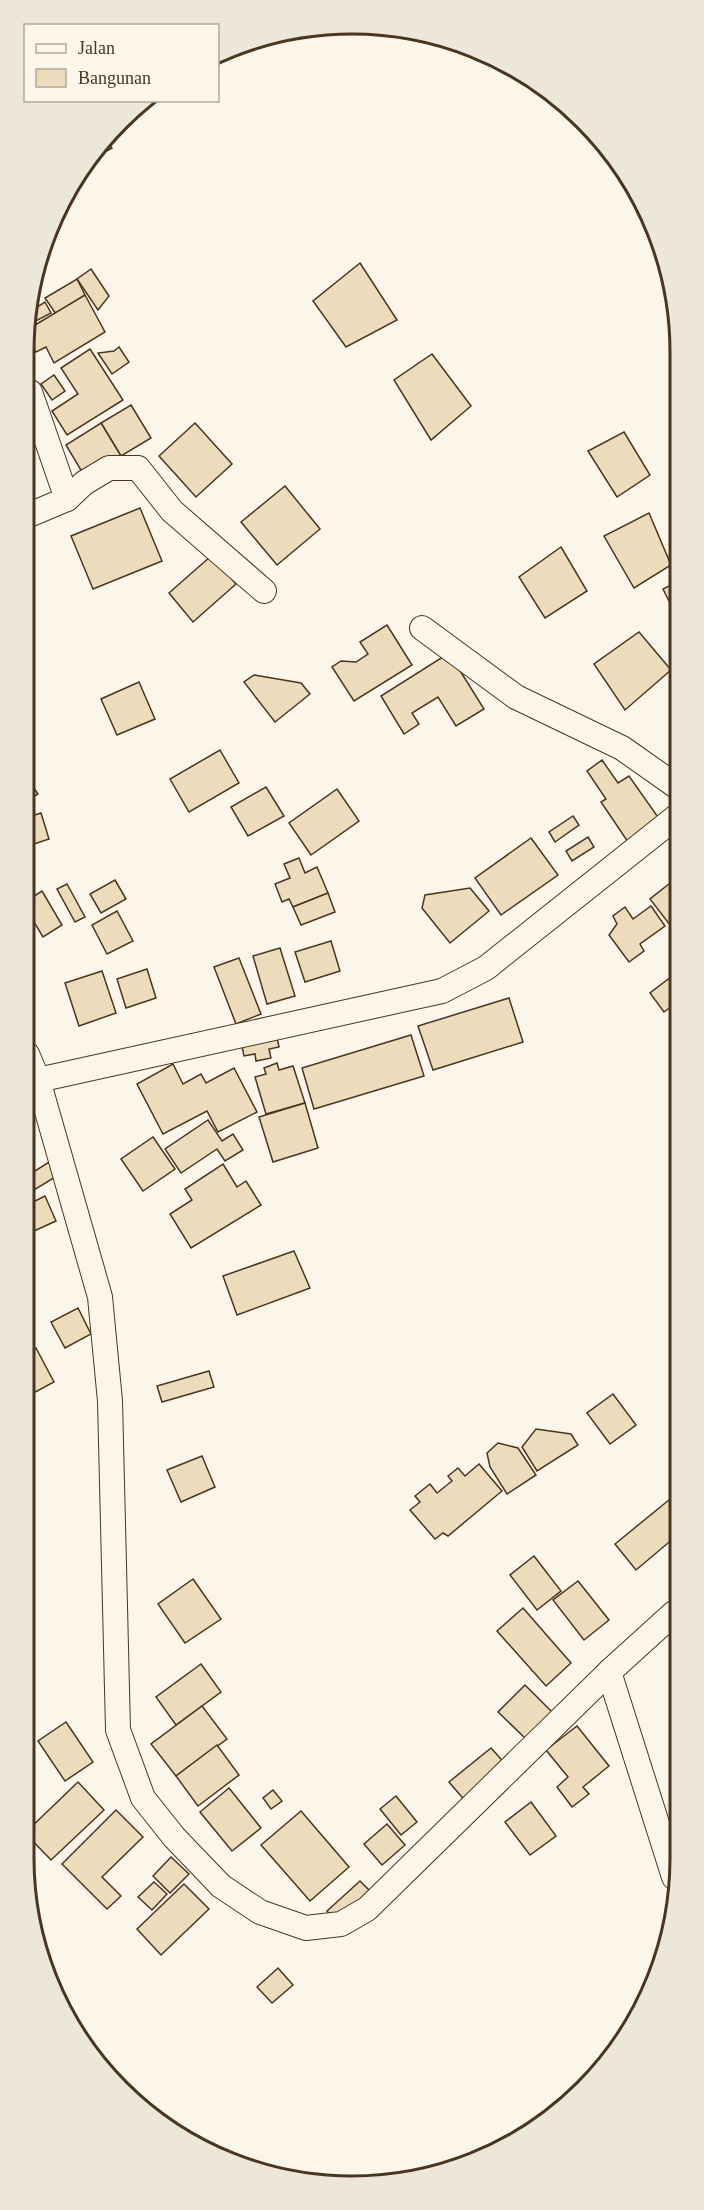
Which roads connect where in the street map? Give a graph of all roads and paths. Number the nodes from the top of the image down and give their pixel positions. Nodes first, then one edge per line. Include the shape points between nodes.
1 (34, 404) edge
2 (67, 499) junction
3 (34, 514) edge
4 (264, 591) dead end
5 (422, 628) dead end
6 (670, 782) edge
7 (670, 823) edge
8 (34, 1071) edge
9 (38, 1080) junction
10 (670, 1617) edge
11 (609, 1672) junction
12 (670, 1864) edge

1 - 2 street
2 - 3 street
2 - 4 street via 109,468 138,468 172,511
5 - 6 street via 516,697 622,748
7 - 9 street via 486,968 442,991
8 - 9 street
9 - 11 street via 100,1297 110,1401 117,1730 143,1798 174,1837 222,1886 260,1912 306,1928 341,1924 367,1909 393,1885
10 - 11 street
11 - 12 street

